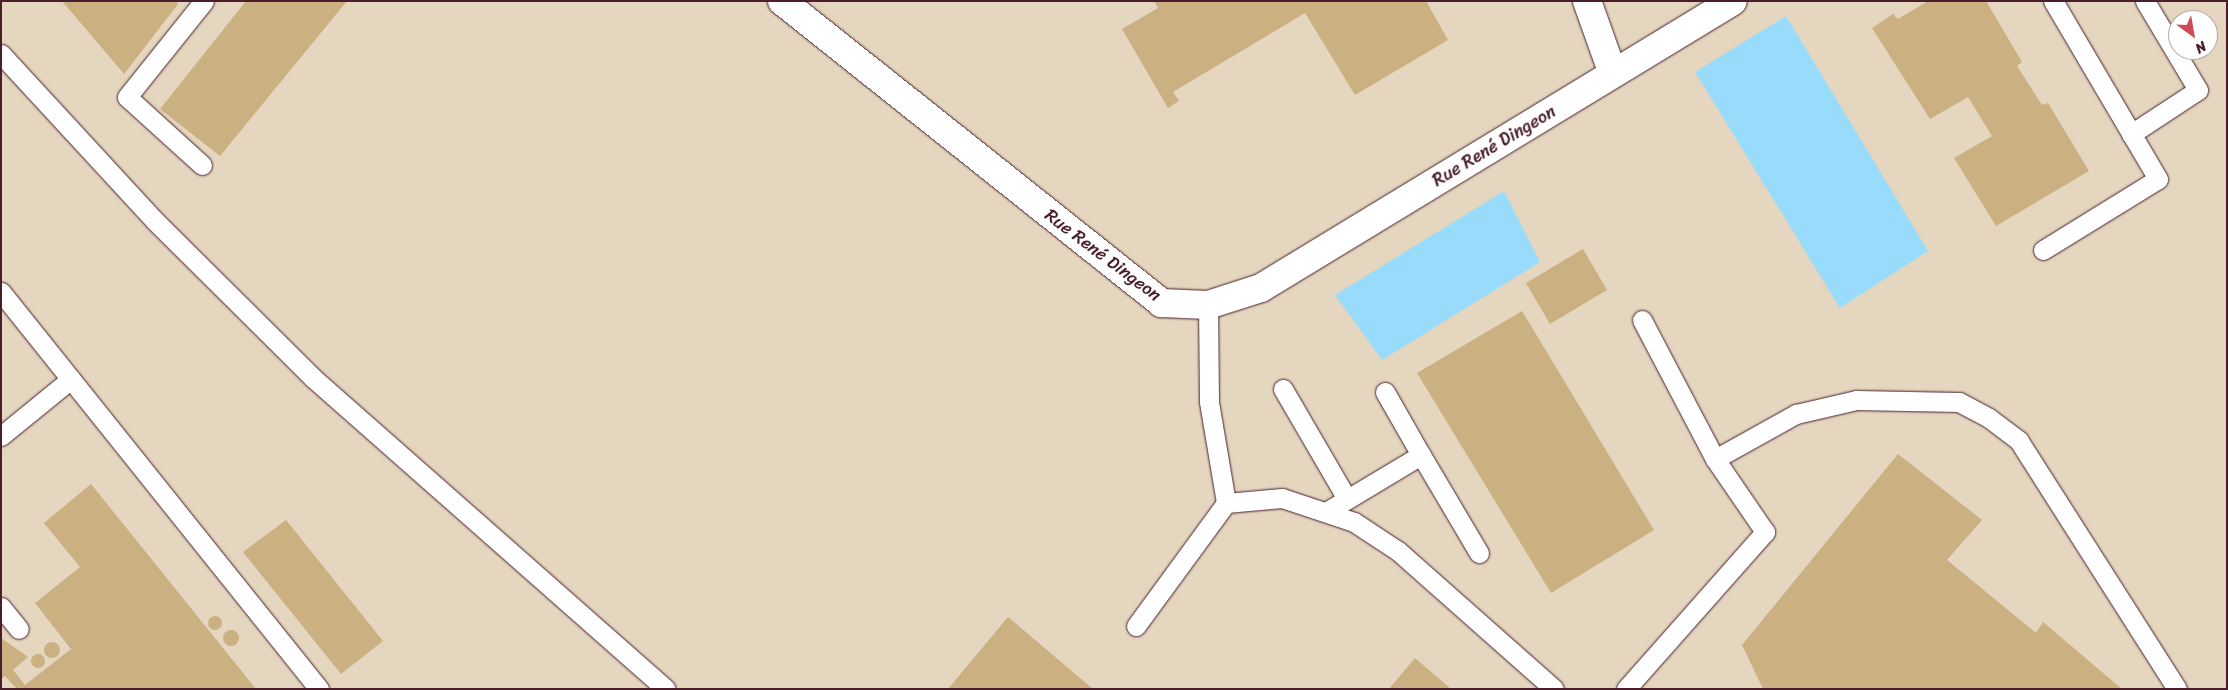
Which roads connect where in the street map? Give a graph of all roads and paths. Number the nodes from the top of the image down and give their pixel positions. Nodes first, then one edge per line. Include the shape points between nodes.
1 (204, 1) edge
2 (782, 1) edge
3 (1587, 1) edge
4 (1732, 1) edge
5 (2054, 1) edge
6 (2145, 1) edge
7 (1, 54) edge
8 (1613, 74) junction
9 (2131, 134) junction
10 (202, 165) dead end
11 (2043, 250) dead end
12 (1, 292) edge
13 (1208, 304) junction
14 (1642, 320) dead end
15 (71, 378) junction
16 (1283, 389) dead end
17 (1385, 392) dead end
18 (1, 436) edge
19 (1421, 455) junction
20 (1714, 459) junction
21 (1347, 500) junction
22 (1226, 504) junction
23 (1326, 512) junction
24 (1479, 553) dead end
25 (1, 607) edge
26 (1136, 626) dead end
27 (19, 629) dead end
28 (319, 689) edge
29 (666, 689) edge
30 (1554, 689) edge
31 (1626, 689) edge
32 (2177, 689) edge

1 - 10 lane via 127,97
2 - 13 street, Rue René Dingeon via 1161,303
3 - 8 street
4 - 8 street, Rue René Dingeon
5 - 9 lane
6 - 9 lane via 2198,90
7 - 29 lane via 155,221 313,378
8 - 13 street, Rue René Dingeon via 1261,288
9 - 11 lane via 2158,179
12 - 15 lane
13 - 22 lane via 1209,402
14 - 20 lane
15 - 18 lane
15 - 28 lane
16 - 21 lane
17 - 19 lane
19 - 21 lane
19 - 24 lane
20 - 31 lane via 1766,532
20 - 32 lane via 1796,414 1856,400 1959,402 1990,418 2019,441
21 - 23 lane
22 - 23 lane via 1282,498
22 - 26 lane
23 - 30 lane via 1354,522 1398,551
25 - 27 lane

